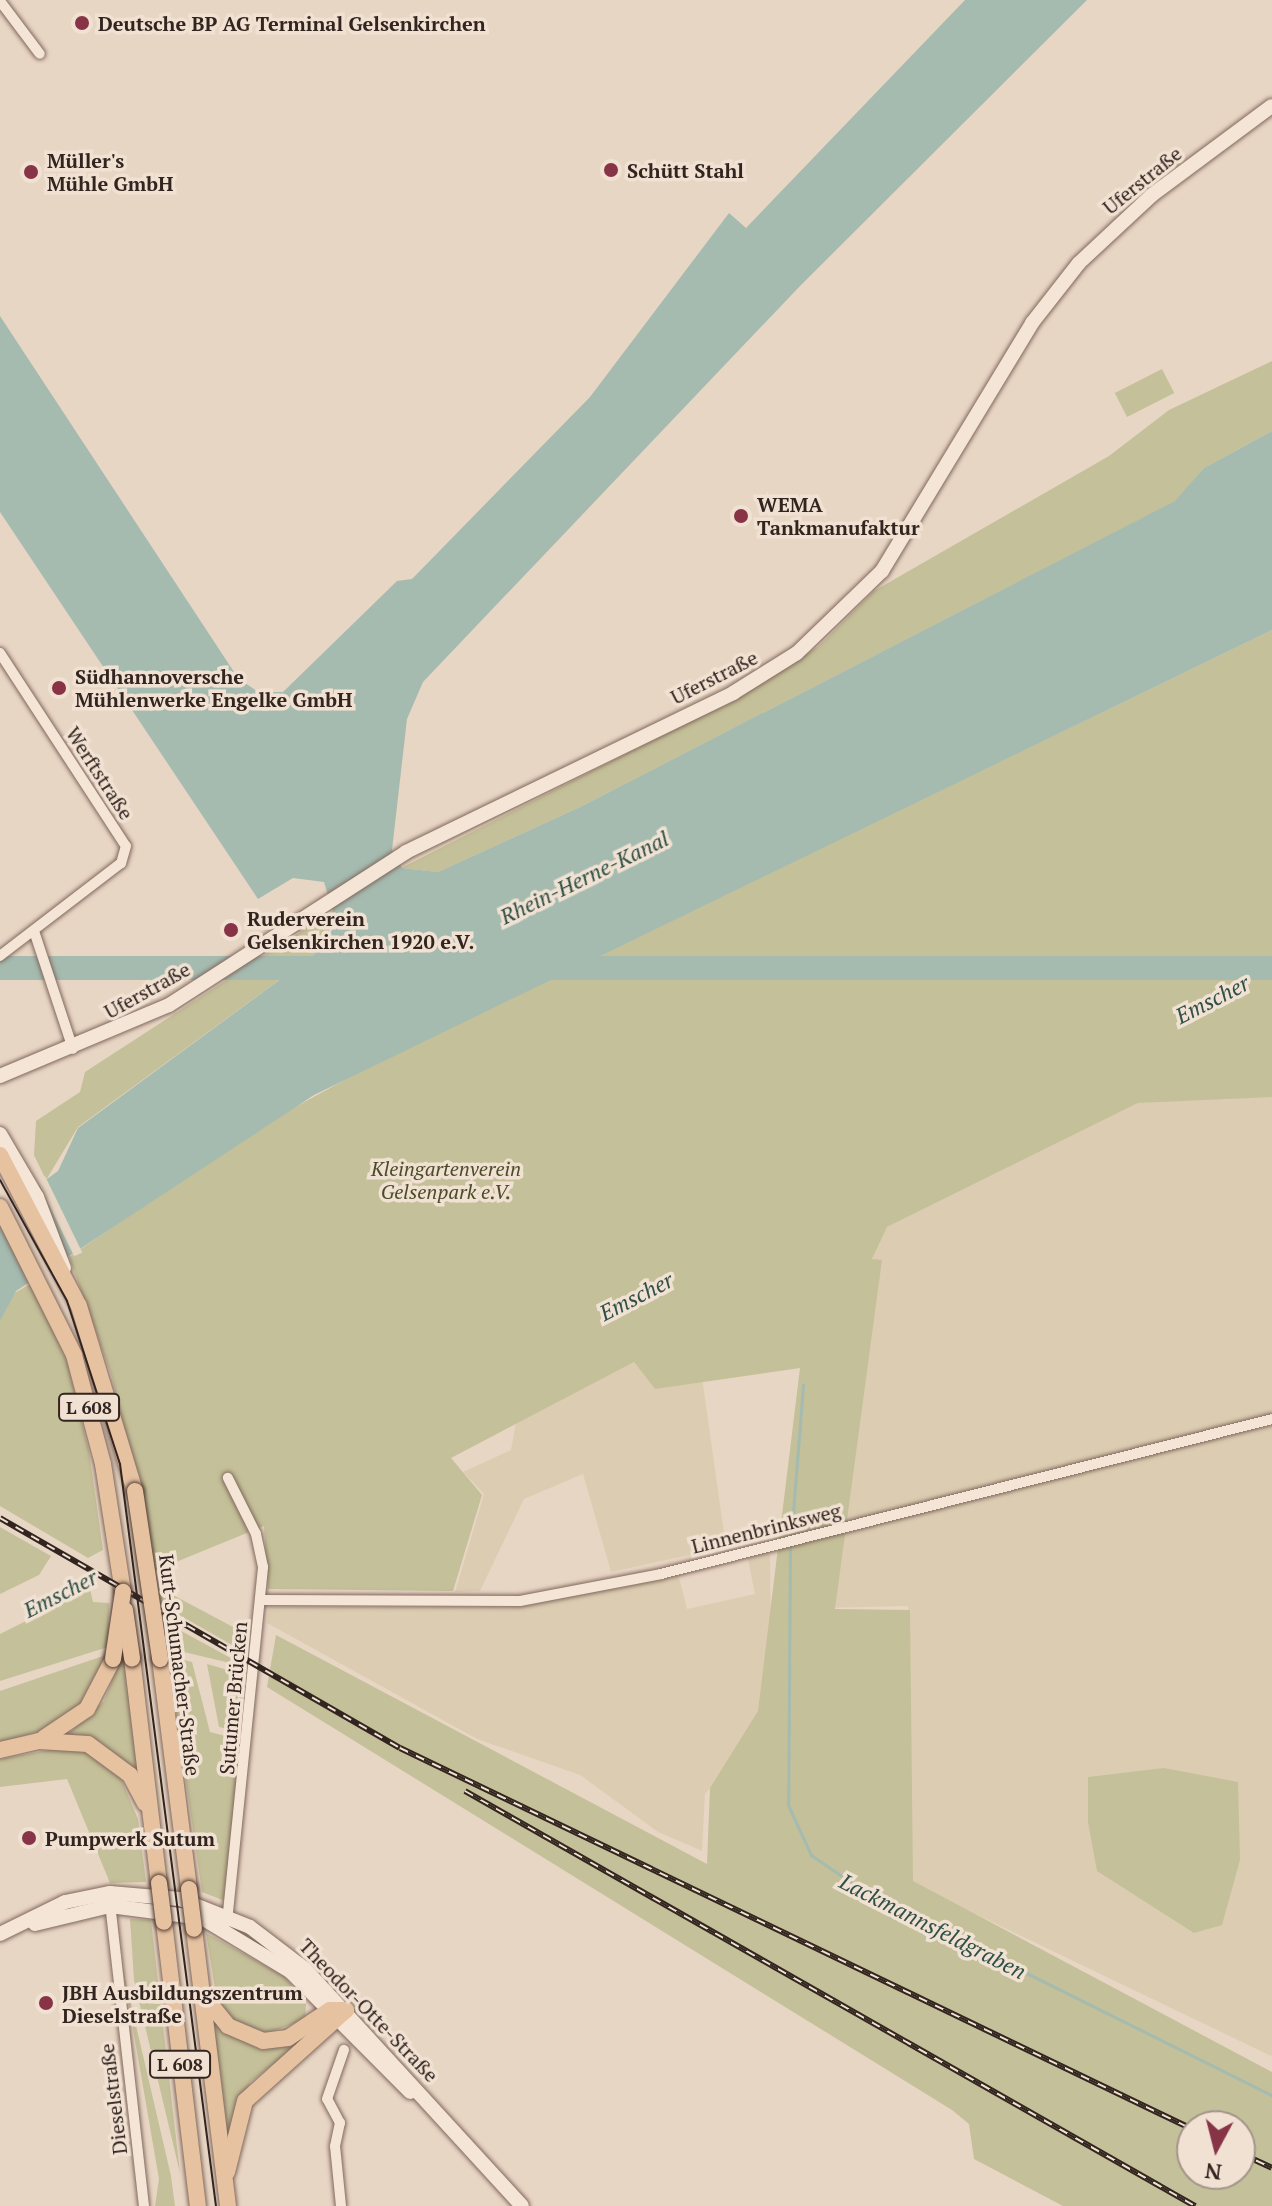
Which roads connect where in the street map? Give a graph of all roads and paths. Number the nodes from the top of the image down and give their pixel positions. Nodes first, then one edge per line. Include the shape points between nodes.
1 (0, 1) edge
2 (40, 54) dead end
3 (1272, 106) edge
4 (0, 653) edge
5 (34, 931) junction
6 (0, 956) edge
7 (73, 1049) junction
8 (5, 1074) edge
9 (0, 1087) edge
10 (0, 1134) edge
11 (0, 1155) edge
12 (23, 1184) junction
13 (0, 1207) edge
14 (1272, 1419) edge
15 (228, 1478) dead end
16 (123, 1592) junction
17 (260, 1600) junction
18 (39, 1741) junction
19 (0, 1750) edge
20 (151, 1814) junction
21 (110, 1900) junction
22 (226, 1923) junction
23 (0, 1936) edge
24 (202, 1992) junction
25 (338, 2013) junction
26 (344, 2050) dead end
27 (225, 2182) junction
28 (144, 2206) edge
29 (198, 2206) edge
30 (228, 2206) edge
31 (341, 2206) edge
32 (522, 2206) edge

1 - 2 street
3 - 7 main road, Uferstraße via 1113,228 1050,297 907,535 826,630 733,693 406,852 169,1005
4 - 5 street, Werftstraße via 126,846 121,863
5 - 6 street, Werftstraße
5 - 7 street
7 - 8 main road, Uferstraße
8 - 9 main road
10 - 12 main road
11 - 12 main road, Kurt-Schumacher-Straße / L 608
12 - 24 main road, Kurt-Schumacher-Straße / L 608, bridge via 64,1268 103,1371 135,1491
13 - 16 main road, L 608 via 42,1282 77,1366 110,1503
14 - 17 street, Linnenbrinksweg via 520,1601 349,1606
15 - 17 street, Sutumer Brücken via 263,1559
16 - 18 main road, L 608, bridge via 113,1659 87,1709
16 - 20 main road, L 608, bridge
17 - 22 street, Sutumer Brücken
18 - 19 main road, L 608
18 - 20 main road, L 608 via 88,1744 108,1754
20 - 29 main road, L 608, bridge
21 - 22 main road, Theodor-Otte-Straße via 180,1899
21 - 23 main road, Theodor-Otte-Straße via 65,1902
21 - 28 street, Dieselstraße
22 - 25 main road, Theodor-Otte-Straße via 289,1954
24 - 25 main road, L 608 via 228,2026 263,2041 299,2033
24 - 27 main road, Kurt-Schumacher-Straße / L 608
25 - 27 main road, L 608 via 245,2101
25 - 32 main road, Theodor-Otte-Straße
26 - 31 street via 327,2099 340,2123 335,2146
27 - 30 main road, Kurt-Schumacher-Straße / L 608

